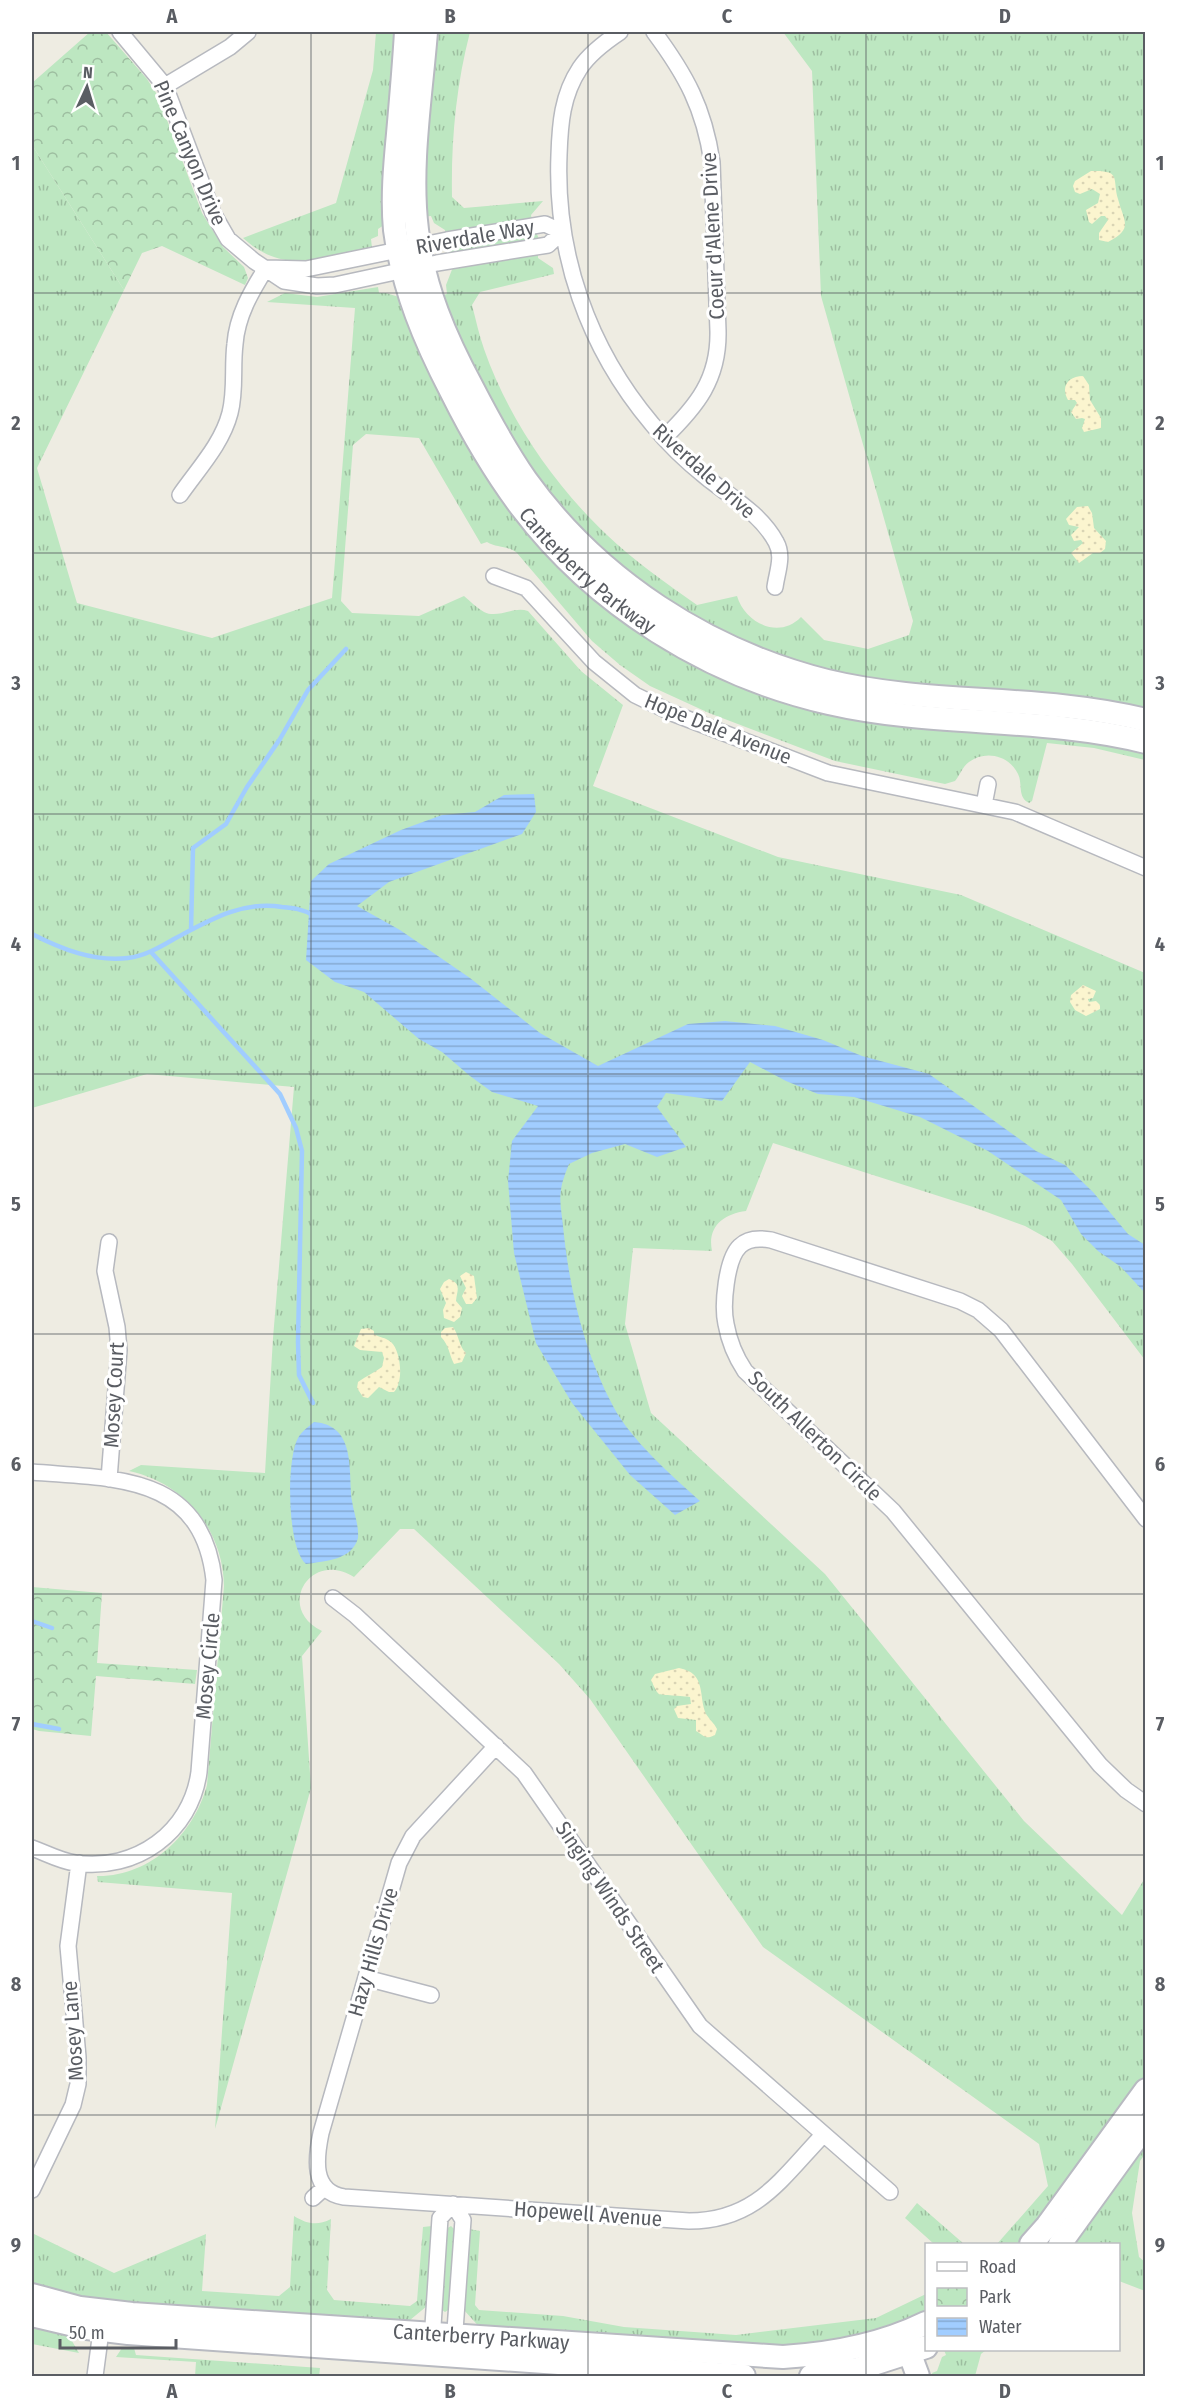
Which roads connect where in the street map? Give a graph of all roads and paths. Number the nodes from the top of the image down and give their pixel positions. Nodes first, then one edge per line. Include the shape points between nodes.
1 (120, 32) edge
2 (249, 32) edge
3 (406, 32) edge
4 (426, 32) edge
5 (620, 32) edge
6 (654, 32) edge
7 (165, 86) junction
8 (562, 232) junction
9 (411, 258) junction
10 (266, 268) junction
11 (664, 438) junction
12 (180, 495) dead end
13 (494, 576) dead end
14 (775, 586) dead end
15 (1146, 720) edge
16 (1146, 742) edge
17 (988, 784) dead end
18 (984, 805) junction
19 (1146, 868) edge
20 (109, 1242) dead end
21 (32, 1472) edge
22 (109, 1479) junction
23 (1146, 1519) edge
24 (333, 1598) dead end
25 (496, 1746) junction
26 (1146, 1804) edge
27 (32, 1848) edge
28 (79, 1863) junction
29 (366, 1978) junction
30 (431, 1995) dead end
31 (1146, 2090) edge
32 (1146, 2125) edge
33 (823, 2135) junction
34 (32, 2190) edge
35 (890, 2192) dead end
36 (318, 2193) joint
37 (453, 2204) junction
38 (1033, 2243) edge
39 (1061, 2243) edge
40 (32, 2295) edge
41 (32, 2315) edge
42 (925, 2326) edge
43 (101, 2331) junction
44 (442, 2345) junction
45 (913, 2345) edge
46 (95, 2376) edge
47 (744, 2376) edge
48 (811, 2376) edge
49 (918, 2376) edge

1 - 7 street, Pine Canyon Drive
2 - 7 street
3 - 9 street, Canterberry Parkway via 394,192
4 - 9 street, Canterberry Parkway
5 - 8 street, Riverdale Drive via 586,61 566,95 559,169
6 - 11 street, Coeur d'Alene Drive via 695,96 709,142 718,339 715,366 704,390
7 - 10 street, Pine Canyon Drive via 218,222 234,244
8 - 9 street, Riverdale Way via 548,245
8 - 9 street, Riverdale Way via 545,224
8 - 11 street, Riverdale Drive via 581,302 604,354 636,404
9 - 10 street via 306,269
9 - 10 street, Pine Canyon Drive via 326,286 284,281
9 - 15 street, Canterberry Parkway via 432,297 450,344 494,428 527,480 600,561 672,616 753,657 842,684 894,693 1076,707
9 - 16 street, Canterberry Parkway via 414,312 431,352 473,433 512,495 578,569 658,631 731,671 828,703 882,713 1082,729
10 - 12 street via 239,321 233,401 225,426
11 - 14 street, Riverdale Drive via 749,510 776,541 780,555
13 - 18 street, Hope Dale Avenue via 532,593 588,657 651,704 828,773
17 - 18 street
18 - 19 street, Hope Dale Avenue via 1015,812
20 - 22 street, Mosey Court via 105,1271 119,1350
21 - 22 street, Mosey Circle
22 - 28 street, Mosey Circle via 152,1488 191,1520 206,1545 213,1568 211,1630 198,1780 187,1811 164,1839 138,1855 110,1863
23 - 26 street, South Allerton Circle via 1001,1330 978,1310 771,1240 751,1239 737,1250 729,1273 724,1315 732,1348 746,1371 893,1511 1100,1765
24 - 25 street, Singing Winds Street
25 - 29 street, Hazy Hills Drive via 410,1841 397,1870
25 - 33 street, Singing Winds Street via 532,1783 700,2026
27 - 28 street, Mosey Circle
28 - 34 street, Mosey Lane via 68,1946 78,2084 73,2105
29 - 30 street
29 - 36 street, Hazy Hills Drive via 321,2133
31 - 38 street
32 - 39 street
33 - 35 street, Singing Winds Street
33 - 37 street, Hopewell Avenue via 767,2195 744,2210 721,2218 689,2221
36 - 37 street, Hopewell Avenue
37 - 44 street via 463,2220
37 - 44 street via 440,2218
40 - 44 street, Canterberry Parkway via 80,2308
41 - 43 street, Canterberry Parkway
42 - 45 street, Canterberry Parkway
43 - 44 street, Canterberry Parkway
43 - 46 street
44 - 45 street, Canterberry Parkway via 783,2357
44 - 47 street, Canterberry Parkway
45 - 48 street, Canterberry Parkway via 858,2369
45 - 49 street

